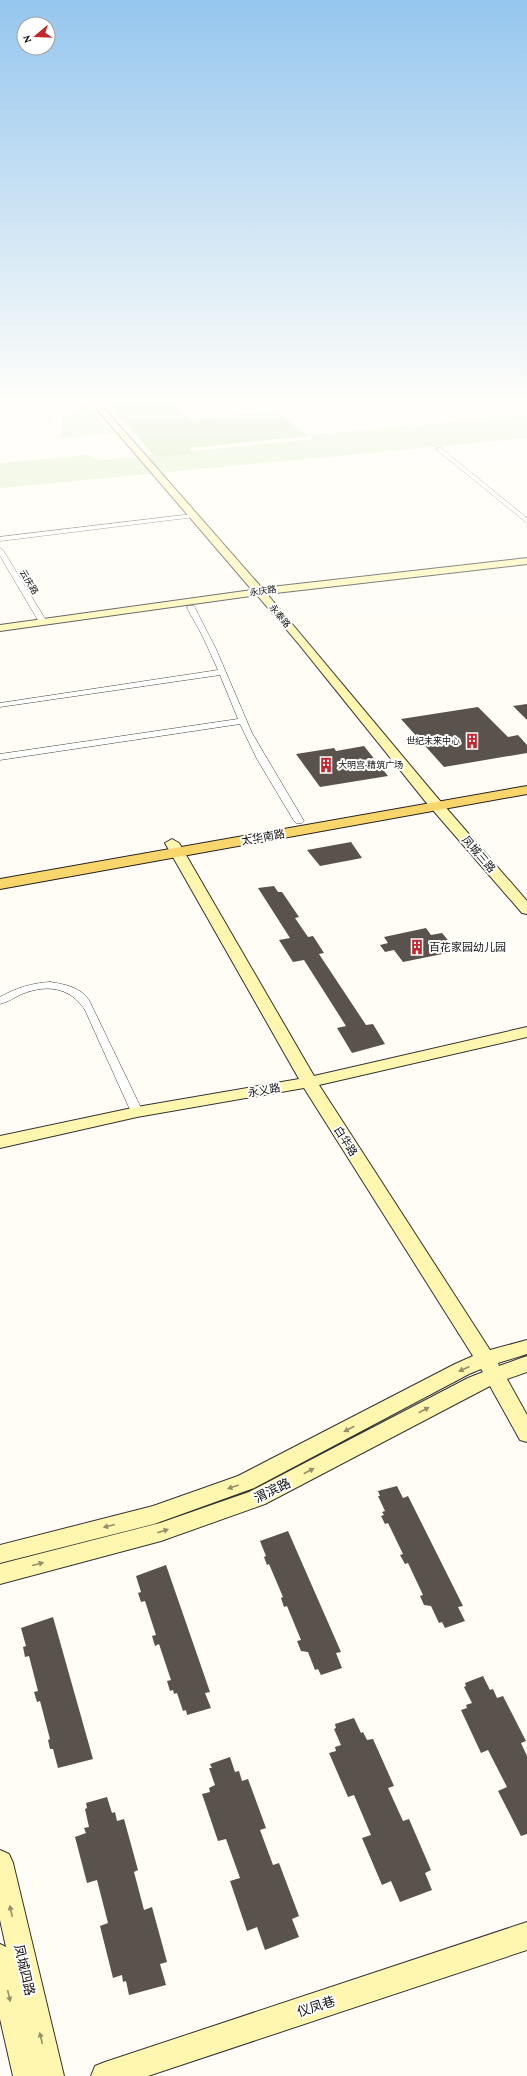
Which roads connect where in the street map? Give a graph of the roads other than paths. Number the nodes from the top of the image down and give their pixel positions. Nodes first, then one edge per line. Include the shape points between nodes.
1 (177, 498) edge
2 (500, 498) edge
3 (193, 516) junction
4 (527, 520) edge
5 (0, 539) edge
6 (0, 550) edge
7 (527, 558) edge
8 (527, 561) edge
9 (258, 591) junction
10 (191, 608) dead end
11 (42, 621) junction
12 (0, 624) edge
13 (0, 628) edge
14 (222, 672) junction
15 (0, 705) edge
16 (243, 721) junction
17 (0, 757) edge
18 (527, 781) edge
19 (527, 790) edge
20 (434, 802) junction
21 (299, 821) junction
22 (175, 848) junction
23 (0, 873) edge
24 (0, 884) edge
25 (527, 910) edge
26 (0, 1001) edge
27 (527, 1032) edge
28 (309, 1082) junction
29 (137, 1112) junction
30 (0, 1142) edge
31 (527, 1347) edge
32 (527, 1364) edge
33 (490, 1368) junction
34 (527, 1434) edge
35 (0, 1554) edge
36 (0, 1574) edge
37 (0, 1863) edge
38 (527, 1936) edge
39 (0, 1958) edge
40 (27, 2076) edge
41 (50, 2076) edge
42 (105, 2076) edge

1 - 3 street, 永泰路
2 - 4 street
3 - 5 street
3 - 9 street, 永泰路
6 - 11 street, 云庆路
7 - 9 street, 永庆路
8 - 9 street, 永庆路
9 - 11 street, 永庆路
9 - 20 street, 永泰路
10 - 14 street via 205,630
11 - 12 street, 永庆路
11 - 13 street, 永庆路
14 - 15 street
14 - 16 street
16 - 17 street
16 - 21 street via 269,773
18 - 20 main road, 太华南路
19 - 20 main road, 太华南路
20 - 21 main road, 太华南路
20 - 22 main road, 太华南路
20 - 25 street, 凤城三路
21 - 22 main road, 太华南路
22 - 23 main road, 太华南路
22 - 24 main road, 太华南路
22 - 28 street, 白华路
26 - 29 street via 26,988 46,985 61,986 80,996 90,1010
27 - 28 street, 永义路
28 - 29 street, 永义路
28 - 33 street, 白华路
29 - 30 street, 永义路
31 - 33 street, 渭滨路
32 - 33 street, 渭滨路
33 - 34 street, 白华路
33 -> 35 street, 渭滨路 via 462,1369 246,1482 154,1515
36 -> 33 street, 渭滨路 via 161,1532 257,1498 475,1383
41 -> 37 street, 凤城四路
38 - 42 street, 仪凤巷
39 -> 40 street, 凤城四路

